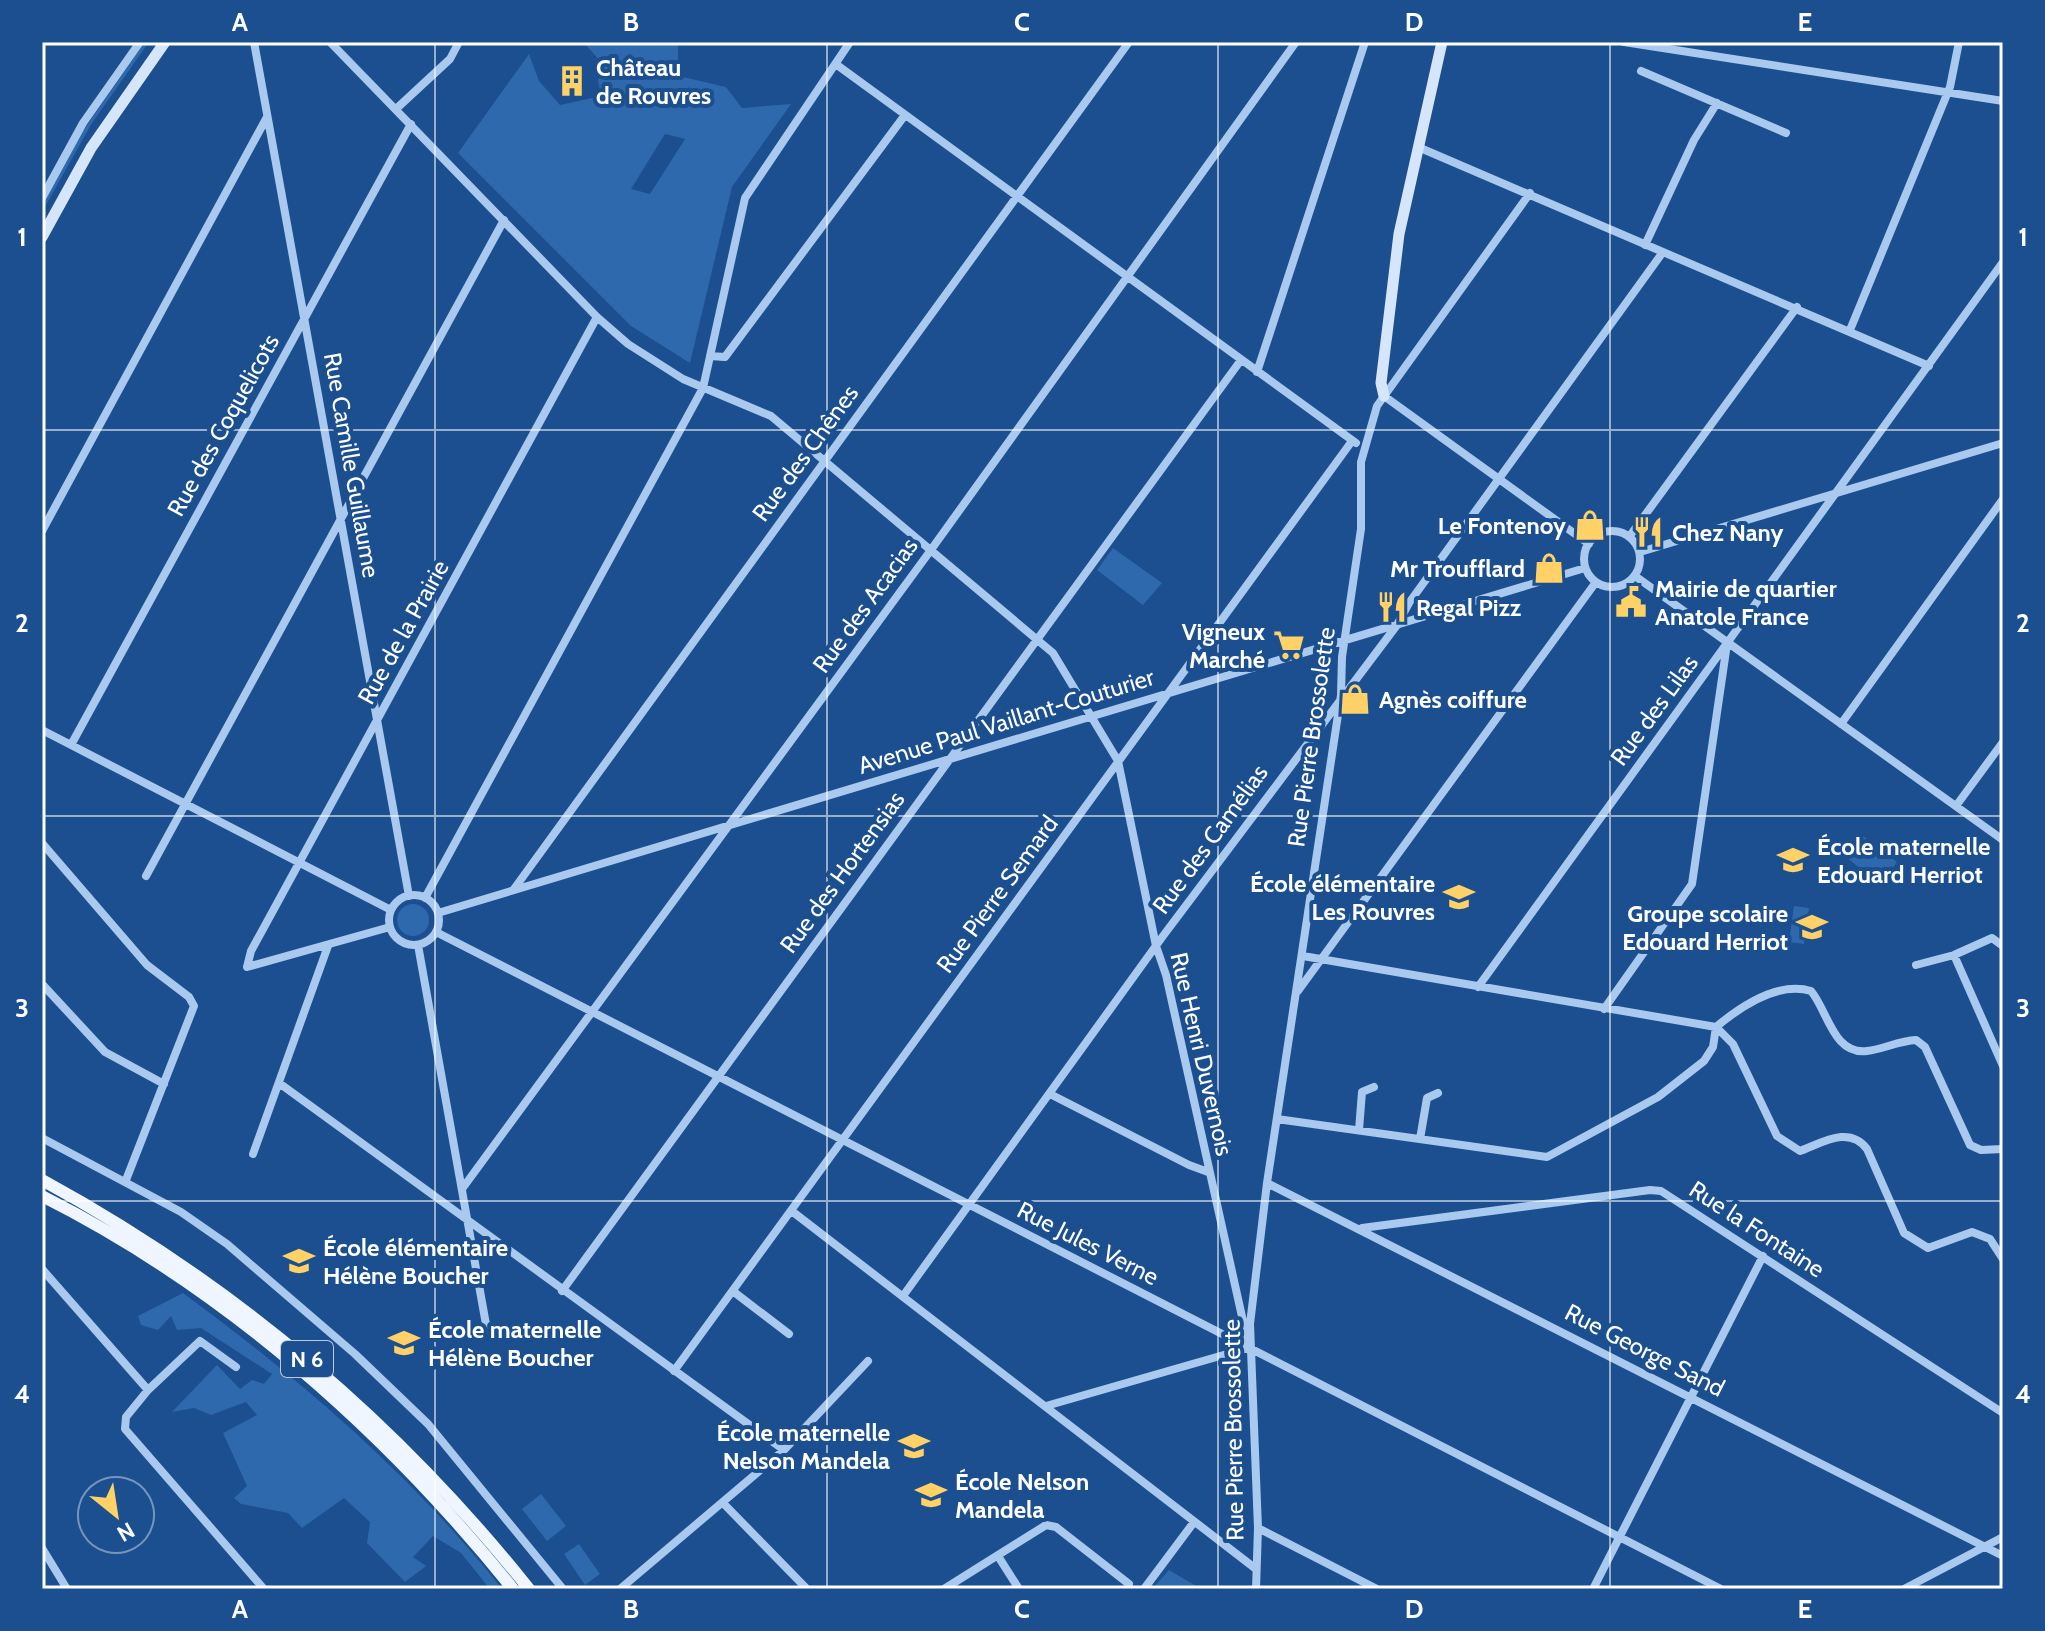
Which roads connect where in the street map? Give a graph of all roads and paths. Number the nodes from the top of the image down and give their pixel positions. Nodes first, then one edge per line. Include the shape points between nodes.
1 (140, 42) edge
2 (165, 42) edge
3 (254, 42) edge
4 (330, 42) edge
5 (459, 42) edge
6 (850, 42) edge
7 (1129, 42) edge
8 (1296, 42) edge
9 (1365, 42) edge
10 (1442, 42) edge
11 (1624, 42) edge
12 (1959, 42) edge
13 (837, 65) junction
14 (1641, 71) dead end
15 (1947, 92) junction
16 (2003, 101) edge
17 (1717, 103) junction
18 (396, 109) junction
19 (905, 115) junction
20 (267, 116) junction
21 (411, 124) junction
22 (1786, 133) dead end
23 (1418, 147) junction
24 (1530, 193) junction
25 (1016, 196) junction
26 (42, 198) edge
27 (504, 220) junction
28 (42, 237) edge
29 (1645, 245) junction
30 (1663, 252) junction
31 (2003, 262) edge
32 (1128, 278) junction
33 (1797, 307) junction
34 (597, 317) junction
35 (304, 318) junction
36 (1850, 330) junction
37 (710, 356) junction
38 (1241, 360) junction
39 (1929, 366) junction
40 (1257, 372) junction
41 (703, 388) junction
42 (1384, 396) junction
43 (1352, 441) junction
44 (2003, 443) edge
45 (1364, 446) junction
46 (825, 460) junction
47 (1498, 478) junction
48 (1835, 493) junction
49 (2003, 499) edge
50 (341, 518) junction
51 (42, 531) edge
52 (1629, 537) junction
53 (1589, 544) junction
54 (931, 549) junction
55 (1640, 552) junction
56 (1585, 568) junction
57 (1635, 576) junction
58 (1596, 582) junction
59 (1397, 625) junction
60 (1037, 638) junction
61 (1346, 640) junction
62 (1727, 642) junction
63 (1711, 665) junction
64 (1724, 676) junction
65 (1169, 693) junction
66 (1341, 695) junction
67 (1094, 716) junction
68 (377, 721) junction
69 (1841, 724) junction
70 (1336, 727) junction
71 (42, 730) edge
72 (2003, 742) edge
73 (71, 745) junction
74 (1304, 746) junction
75 (950, 757) junction
76 (1118, 761) junction
77 (186, 803) junction
78 (1956, 806) junction
79 (729, 826) junction
80 (2003, 840) edge
81 (42, 843) edge
82 (300, 861) junction
83 (146, 876) dead end
84 (514, 889) junction
85 (409, 896) junction
86 (425, 898) junction
87 (391, 910) junction
88 (438, 913) junction
89 (390, 927) junction
90 (436, 932) junction
91 (418, 945) junction
92 (328, 946) junction
93 (1156, 946) junction
94 (2003, 946) edge
95 (1954, 955) junction
96 (1303, 956) junction
97 (1322, 959) junction
98 (1916, 965) dead end
99 (42, 984) edge
100 (1478, 987) junction
101 (1298, 992) junction
102 (1604, 1009) junction
103 (593, 1012) junction
104 (1716, 1027) junction
105 (2003, 1066) edge
106 (718, 1076) junction
107 (279, 1083) junction
108 (164, 1084) junction
109 (1374, 1087) dead end
110 (1438, 1093) dead end
111 (1050, 1094) junction
112 (1277, 1119) junction
113 (1359, 1130) junction
114 (42, 1138) edge
115 (1420, 1139) junction
116 (843, 1140) junction
117 (2003, 1149) edge
118 (253, 1154) dead end
119 (1208, 1172) junction
120 (42, 1180) edge
121 (126, 1180) junction
122 (1267, 1183) junction
123 (462, 1189) junction
124 (42, 1196) edge
125 (969, 1205) junction
126 (793, 1212) junction
127 (467, 1220) junction
128 (1361, 1228) junction
129 (1763, 1256) junction
130 (2003, 1259) edge
131 (42, 1269) edge
132 (1234, 1284) junction
133 (1255, 1284) junction
134 (562, 1291) junction
135 (734, 1292) junction
136 (903, 1296) junction
137 (487, 1330) dead end
138 (789, 1334) dead end
139 (1249, 1348) junction
140 (868, 1361) dead end
141 (236, 1367) dead end
142 (674, 1371) junction
143 (148, 1390) junction
144 (1691, 1397) junction
145 (1046, 1406) junction
146 (2003, 1413) edge
147 (784, 1450) junction
148 (723, 1503) junction
149 (1194, 1522) junction
150 (1258, 1528) junction
151 (1620, 1536) junction
152 (2003, 1537) edge
153 (1986, 1547) junction
154 (42, 1548) edge
155 (998, 1556) junction
156 (2003, 1556) edge
157 (1256, 1569) junction
158 (1129, 1584) dead end
159 (67, 1589) edge
160 (264, 1589) edge
161 (513, 1589) edge
162 (529, 1589) edge
163 (563, 1589) edge
164 (620, 1589) edge
165 (807, 1589) edge
166 (944, 1589) edge
167 (1019, 1589) edge
168 (1144, 1589) edge
169 (1256, 1589) edge
170 (1377, 1589) edge
171 (1593, 1589) edge
172 (1721, 1589) edge
173 (1904, 1589) edge

1 - 26 street via 83,123
2 - 28 street via 91,148
3 - 20 street, Rue Camille Guillaume
4 - 18 street, Rue Henri Duvernois
5 - 18 street via 450,59
6 - 13 street
7 - 25 street, Rue des Chênes
8 - 32 street, Rue des Acacias
9 - 40 street
10 - 23 street, Rue Pierre Brossolette
11 - 15 street
12 - 15 street
13 - 19 street
13 - 37 street via 745,198
14 - 17 street
15 - 16 street
15 - 36 street
17 - 22 street
17 - 29 street
18 - 21 street, Rue Henri Duvernois
19 - 25 street
19 - 37 street via 725,357
20 - 35 street, Rue Camille Guillaume
20 - 51 street
21 - 27 street, Rue Henri Duvernois
21 - 35 street, Rue des Coquelicots
23 - 24 street
23 - 42 street, Rue Pierre Brossolette via 1399,234 1381,383
24 - 29 street
24 - 42 street
25 - 32 street
25 - 46 street, Rue des Chênes
27 - 34 street, Rue Henri Duvernois
27 - 50 street
29 - 30 street
30 - 33 street
30 - 47 street, Rue des Camélias
31 - 39 street, Rue des Lilas
32 - 38 street
32 - 54 street, Rue des Acacias
33 - 36 street
33 - 52 street
34 - 41 street, Rue Henri Duvernois via 655,362
34 - 68 street, Rue de la Prairie
35 - 50 street, Rue Camille Guillaume
35 - 73 street, Rue des Coquelicots
36 - 39 street
37 - 41 street
38 - 40 street
38 - 60 street, Rue des Hortensias
39 - 48 street, Rue des Lilas
40 - 43 street
41 - 46 street, Rue Henri Duvernois via 771,416
41 - 86 street
42 - 45 street, Rue Pierre Brossolette
42 - 47 street
43 - 45 street
43 - 65 street, Rue Pierre Semard
44 - 48 street
45 - 61 street, Rue Pierre Brossolette via 1361,529
46 - 54 street, Rue Henri Duvernois
46 - 84 street, Rue des Chênes
47 - 53 street
47 - 59 street, Rue des Camélias
48 - 55 street
48 - 62 street, Rue des Lilas
49 - 69 street
50 - 68 street, Rue Camille Guillaume
50 - 77 street
52 - 53 street via 1603,533
52 - 55 street
53 - 56 street
54 - 60 street, Rue Henri Duvernois
54 - 79 street, Rue des Acacias
55 - 57 street
56 - 58 street
56 - 59 street, Avenue Paul Vaillant-Couturier
57 - 58 street via 1613,587
57 - 62 street
58 - 97 street
59 - 61 street, Avenue Paul Vaillant-Couturier
59 - 66 street, Rue des Camélias
60 - 67 street, Rue Henri Duvernois via 1053,653
60 - 75 street, Rue des Hortensias
61 - 65 street, Avenue Paul Vaillant-Couturier
61 - 66 street, Rue Pierre Brossolette
62 - 63 street, Rue des Lilas
62 - 64 street
62 - 69 street
63 - 64 street
63 - 100 street, Rue des Lilas
64 - 102 street via 1692,884
65 - 67 street, Avenue Paul Vaillant-Couturier
65 - 76 street, Rue Pierre Semard
66 - 70 street, Rue Pierre Brossolette
66 - 74 street, Rue des Camélias
67 - 75 street, Avenue Paul Vaillant-Couturier
67 - 76 street, Rue Henri Duvernois
68 - 82 street, Rue de la Prairie
68 - 85 street, Rue Camille Guillaume
69 - 78 street
70 - 74 street via 1323,725
70 - 96 street, Rue Pierre Brossolette
71 - 73 street
72 - 78 street
73 - 77 street
74 - 93 street, Rue des Camélias
75 - 79 street, Avenue Paul Vaillant-Couturier
75 - 106 street, Rue des Hortensias
76 - 93 street, Rue Henri Duvernois
76 - 116 street, Rue Pierre Semard
77 - 82 street
77 - 83 street
78 - 80 street
79 - 84 street, Avenue Paul Vaillant-Couturier
79 - 103 street, Rue des Acacias
81 - 108 street via 147,965 194,1006
82 - 87 street
82 - 92 street, Rue de la Prairie via 247,967
84 - 88 street, Avenue Paul Vaillant-Couturier
85 - 86 street
85 - 87 street
86 - 88 street
87 - 89 street
88 - 90 street
89 - 91 street via 404,943
89 - 92 street
90 - 91 street
90 - 103 street, Rue Jules Verne
91 - 123 street
92 - 107 street
93 - 111 street, Rue des Camélias
93 - 119 street, Rue Henri Duvernois
94 - 95 street via 1992,938
95 - 98 street
95 - 105 street
96 - 97 street
96 - 101 street, Rue Pierre Brossolette
97 - 100 street
97 - 101 street
99 - 108 street via 105,1052
100 - 102 street
101 - 112 street, Rue Pierre Brossolette
102 - 104 street
103 - 106 street, Rue Jules Verne
103 - 123 street, Rue des Acacias
104 - 115 street via 1704,1061 1658,1097 1547,1157
104 - 117 street via 1764,997 1790,989 1811,991 1841,1043 1852,1050 1916,1040 1925,1047 1970,1145
104 - 130 street via 1733,1044 1777,1136 1800,1151 1840,1136 1857,1138 1867,1149 1904,1233 1928,1248 1972,1232 1990,1239
106 - 116 street, Rue Jules Verne
106 - 134 street, Rue des Hortensias
107 - 118 street
107 - 127 street
108 - 121 street
109 - 113 street via 1362,1092
110 - 115 street via 1427,1098
111 - 119 street
111 - 125 street, Rue des Camélias
112 - 113 street
112 - 122 street, Rue Pierre Brossolette
113 - 115 street
114 - 121 street
116 - 125 street, Rue Jules Verne
116 - 126 street, Rue Pierre Semard
119 - 132 street, Rue Henri Duvernois
120 - 162 main road, N 6 via 163,1251 319,1369 439,1483
121 - 163 street via 227,1244 355,1354 428,1424
122 - 128 street, Rue George Sand
122 - 133 street, Rue Pierre Brossolette
123 - 127 street
124 - 161 main road, N 6 via 155,1262 312,1381 430,1492
125 - 136 street, Rue des Camélias
125 - 139 street, Rue Jules Verne
126 - 135 street, Rue Pierre Semard
126 - 136 street
127 - 134 street
127 - 137 street
128 - 129 street, Rue la Fontaine via 1650,1190 1672,1197
128 - 144 street, Rue George Sand
129 - 144 street
129 - 146 street, Rue la Fontaine
131 - 143 street
132 - 133 street via 1246,1290
132 - 139 street, Rue Henri Duvernois
133 - 139 street, Rue Pierre Brossolette
134 - 142 street
135 - 138 street
135 - 142 street, Rue Pierre Semard
136 - 145 street
139 - 145 street
139 - 150 street, Rue Pierre Brossolette
139 - 151 street, Rue Jules Verne
140 - 147 street
141 - 143 street via 200,1341
142 - 147 street
143 - 160 street via 126,1417 125,1429
144 - 151 street
144 - 153 street, Rue George Sand
145 - 149 street
147 - 148 street
148 - 164 street
148 - 165 street
149 - 157 street
149 - 168 street
150 - 157 street, Rue Pierre Brossolette
150 - 170 street
151 - 171 street
151 - 172 street, Rue Jules Verne
152 - 153 street
153 - 156 street, Rue George Sand
153 - 173 street
154 - 159 street
155 - 158 street via 1046,1525 1056,1527
155 - 166 street
155 - 167 street
157 - 169 street, Rue Pierre Brossolette

